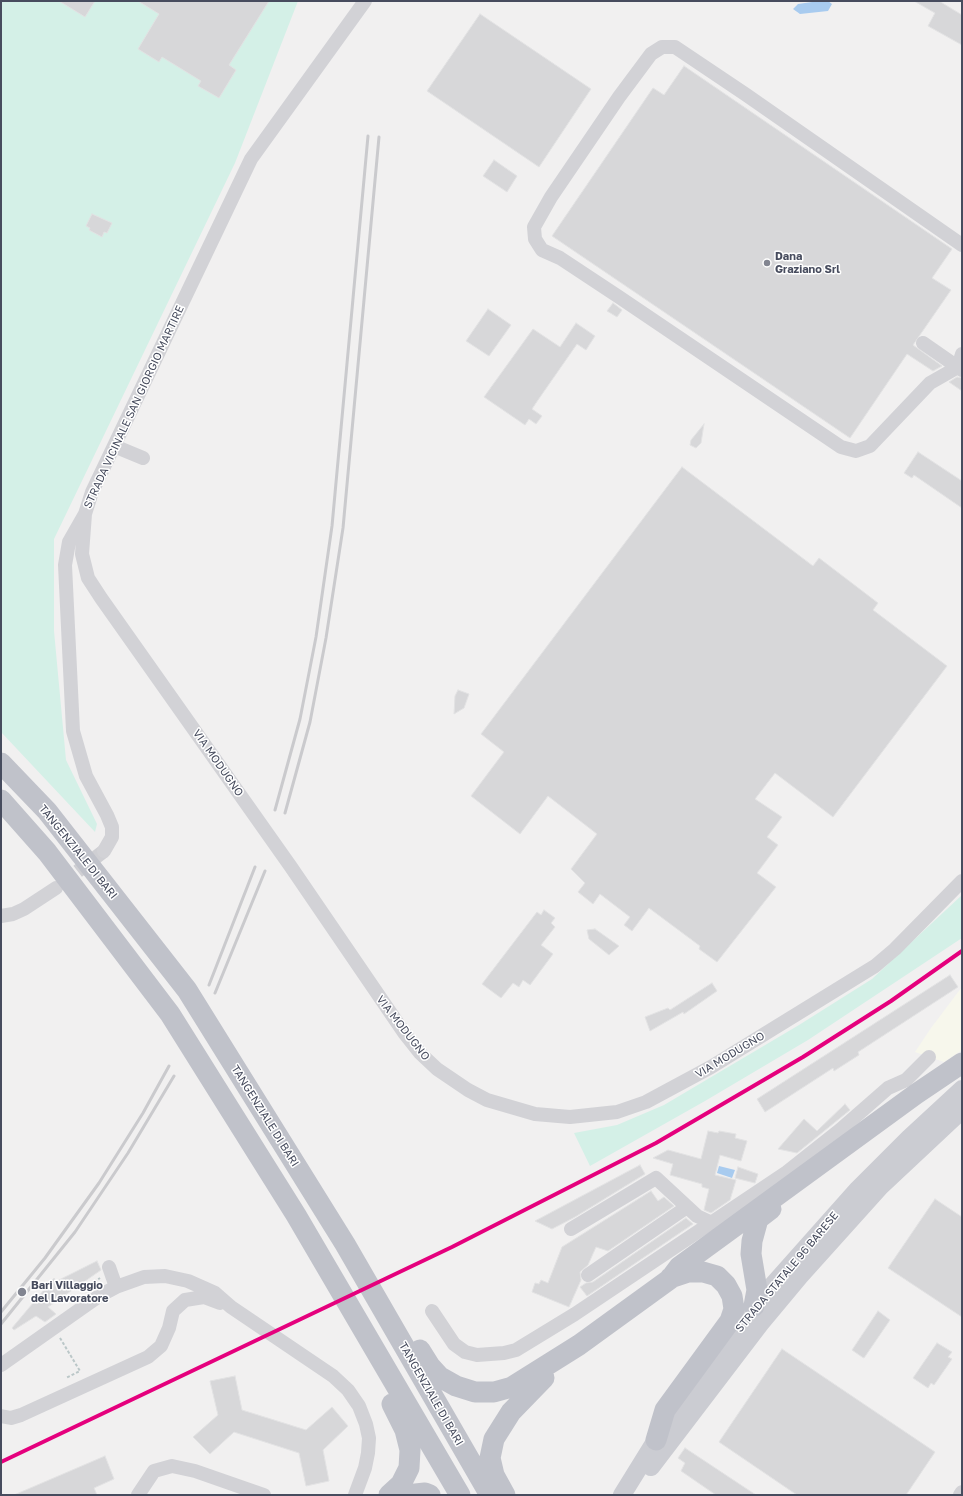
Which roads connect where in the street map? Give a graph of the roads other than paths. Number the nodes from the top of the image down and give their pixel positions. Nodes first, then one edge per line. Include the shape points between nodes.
1 (365, 1) edge
2 (962, 245) edge
3 (923, 343) dead end
4 (961, 364) edge
5 (114, 446) junction
6 (143, 458) dead end
7 (84, 514) junction
8 (1, 763) edge
9 (1, 800) edge
10 (1, 820) edge
11 (104, 851) tunnel mouth
12 (47, 852) junction
13 (962, 881) edge
14 (56, 888) tunnel mouth
15 (1, 916) edge
16 (929, 1057) dead end
17 (962, 1063) edge
18 (911, 1087) junction
19 (962, 1089) edge
20 (962, 1110) edge
21 (798, 1179) junction
22 (687, 1207) junction
23 (712, 1223) junction
24 (571, 1229) dead end
25 (109, 1267) dead end
26 (588, 1274) dead end
27 (670, 1279) junction
28 (116, 1287) junction
29 (387, 1305) junction
30 (754, 1306) junction
31 (231, 1307) junction
32 (432, 1311) dead end
33 (352, 1320) junction
34 (579, 1345) junction
35 (1, 1365) edge
36 (1, 1416) edge
37 (656, 1440) junction
38 (364, 1474) junction
39 (962, 1492) edge
40 (138, 1495) edge
41 (264, 1495) edge
42 (348, 1495) edge
43 (356, 1495) edge
44 (389, 1495) edge
45 (406, 1495) edge
46 (430, 1495) edge
47 (460, 1495) edge
48 (490, 1495) edge
49 (505, 1495) edge
50 (622, 1495) edge
51 (630, 1495) edge
52 (960, 1495) edge

1 - 5 street, STRADA VICINALE SAN GIORGIO MARTIRE via 251,159
2 - 4 street via 675,47 662,47 651,54 560,184 534,227 534,239 542,250 560,258 841,447 856,451 870,446 930,383
3 - 4 street
5 - 6 street
5 - 7 street, STRADA VICINALE SAN GIORGIO MARTIRE
7 - 11 street, STRADA VICINALE SAN GIORGIO MARTIRE via 69,542 65,565 73,731 86,776 112,827 112,837
7 - 13 street, VIA MODUGNO via 82,554 88,578 101,598 405,1034 437,1069 487,1100 535,1114 570,1117 617,1112 646,1102 711,1067 870,969 895,949
8 - 29 highway, TANGENZIALE DI BARI via 47,811 186,990 345,1244
9 - 12 highway
10 - 12 highway via 16,835
12 - 33 highway via 170,1014 296,1215 307,1256
14 - 15 street via 24,909
16 - 18 street
17 - 18 highway
18 - 21 highway
18 - 23 street via 888,1088 786,1172
19 - 30 main road, STRADA STATALE 96 BARESE via 858,1189
20 - 51 main road, STRADA STATALE 96 BARESE via 880,1187 800,1276 760,1324
21 - 27 highway via 679,1267
21 - 30 highway via 771,1210 758,1219 754,1230 751,1254 757,1290
22 - 23 street via 697,1216
22 - 24 street via 656,1178
22 - 26 street
23 - 32 street via 516,1350 477,1355 465,1352 454,1344
25 - 28 street
27 - 34 highway
27 - 37 highway via 688,1272 703,1272 717,1276 732,1296 734,1309 730,1322 665,1410
28 - 31 street via 144,1277 177,1278 203,1286
28 - 35 street via 99,1296
29 - 34 highway via 440,1377 474,1392 494,1392 512,1387
29 - 48 highway, TANGENZIALE DI BARI
30 - 37 main road, STRADA STATALE 96 BARESE
31 - 36 street via 204,1297 185,1300 173,1311 161,1346 148,1357 21,1416
31 - 38 street via 327,1372 348,1390 359,1406 366,1424 368,1453
33 - 44 highway via 405,1430 410,1450 409,1468 401,1484
33 - 47 highway
34 - 49 highway via 524,1398 501,1426 494,1439 490,1458 494,1475
37 - 50 main road, STRADA STATALE 96 BARESE
38 - 42 street
38 - 43 street
39 - 52 street
40 - 41 street via 154,1471 172,1466
45 - 46 highway

